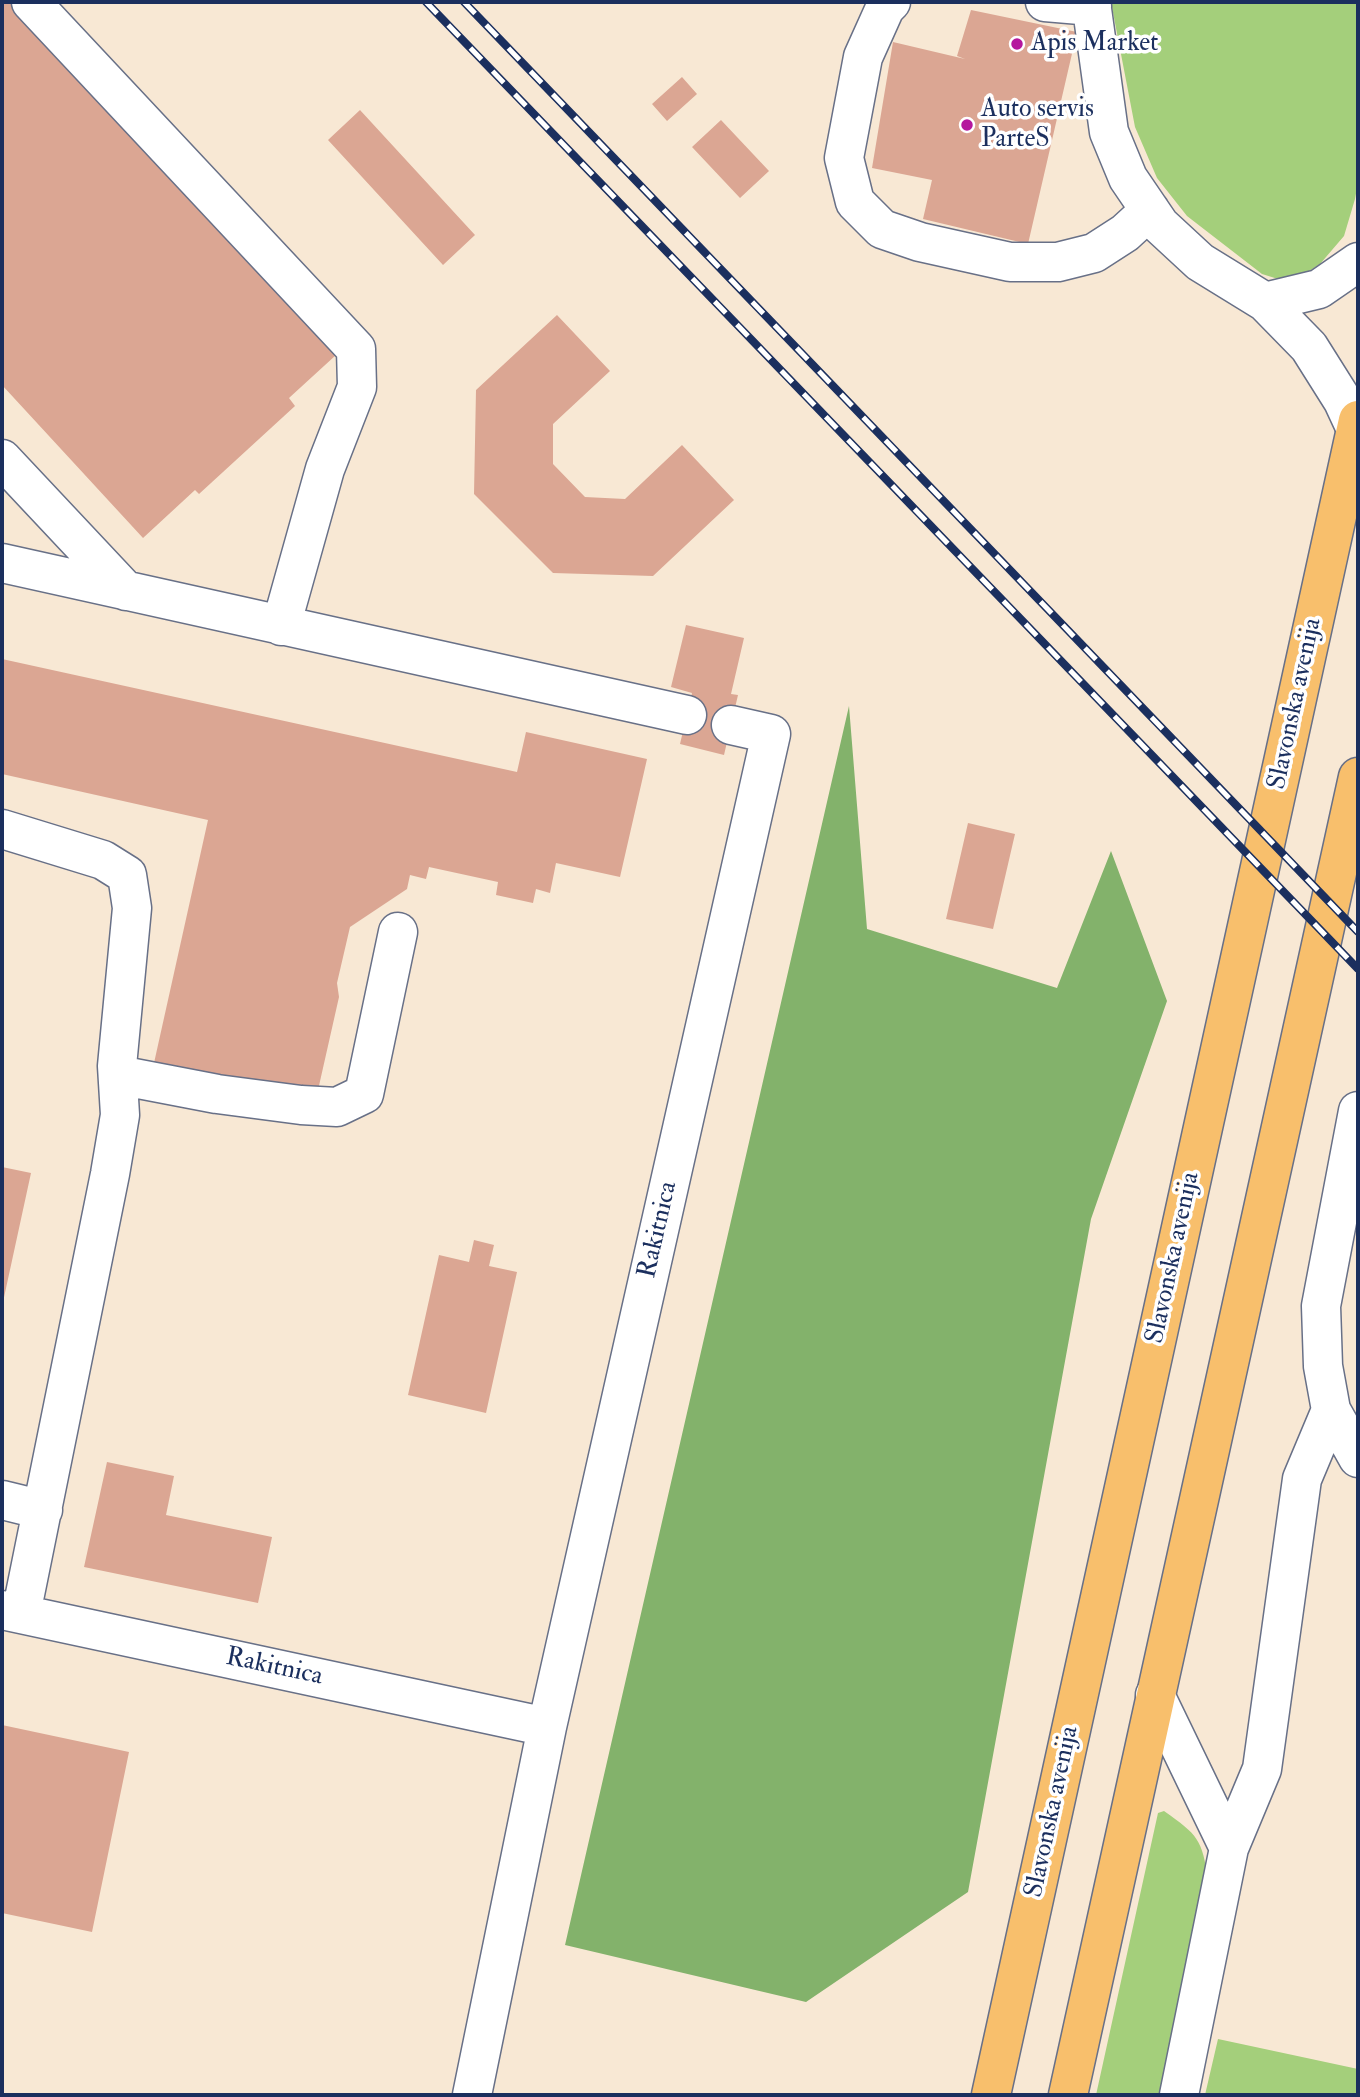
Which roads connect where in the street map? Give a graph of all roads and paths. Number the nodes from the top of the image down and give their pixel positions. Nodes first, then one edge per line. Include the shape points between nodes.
1 (31, 2) edge
2 (891, 2) edge
3 (1045, 2) edge
4 (1092, 4) edge
5 (1150, 210) junction
6 (1358, 262) edge
7 (1265, 302) junction
8 (1357, 425) edge
9 (2, 459) edge
10 (2, 564) edge
11 (126, 591) junction
12 (281, 626) junction
13 (687, 715) dead end
14 (730, 725) dead end
15 (1358, 777) edge
16 (2, 829) edge
17 (398, 932) dead end
18 (118, 1075) junction
19 (1358, 1111) edge
20 (1331, 1410) junction
21 (1358, 1458) edge
22 (2, 1500) edge
23 (43, 1510) junction
24 (12, 1612) edge
25 (1155, 1695) junction
26 (547, 1727) junction
27 (1229, 1848) junction
28 (472, 2095) edge
29 (990, 2095) edge
30 (1068, 2095) edge
31 (1179, 2095) edge

1 - 12 street via 356,349 357,387 325,469
2 - 5 street via 863,57 844,158 855,202 882,229 1010,262 1058,262 1094,253
3 - 4 street
4 - 5 street via 1109,132 1128,178
5 - 7 street via 1200,262
6 - 7 street via 1319,289
7 - 8 street via 1309,347
8 - 29 main road, Slavonska avenija
9 - 11 street
10 - 11 street
11 - 12 street
12 - 13 street
14 - 26 street, Rakitnica via 771,734
15 - 25 main road
16 - 18 street via 103,860 127,875 132,908
17 - 18 street via 364,1094 337,1107 301,1105
18 - 23 street via 120,1115 110,1174
19 - 20 street via 1321,1306 1323,1366
20 - 21 street
20 - 27 street via 1302,1479 1262,1769
22 - 23 street
23 - 24 street
24 - 26 street, Rakitnica
25 - 27 street
25 - 30 main road
26 - 28 street, Rakitnica
27 - 31 street

